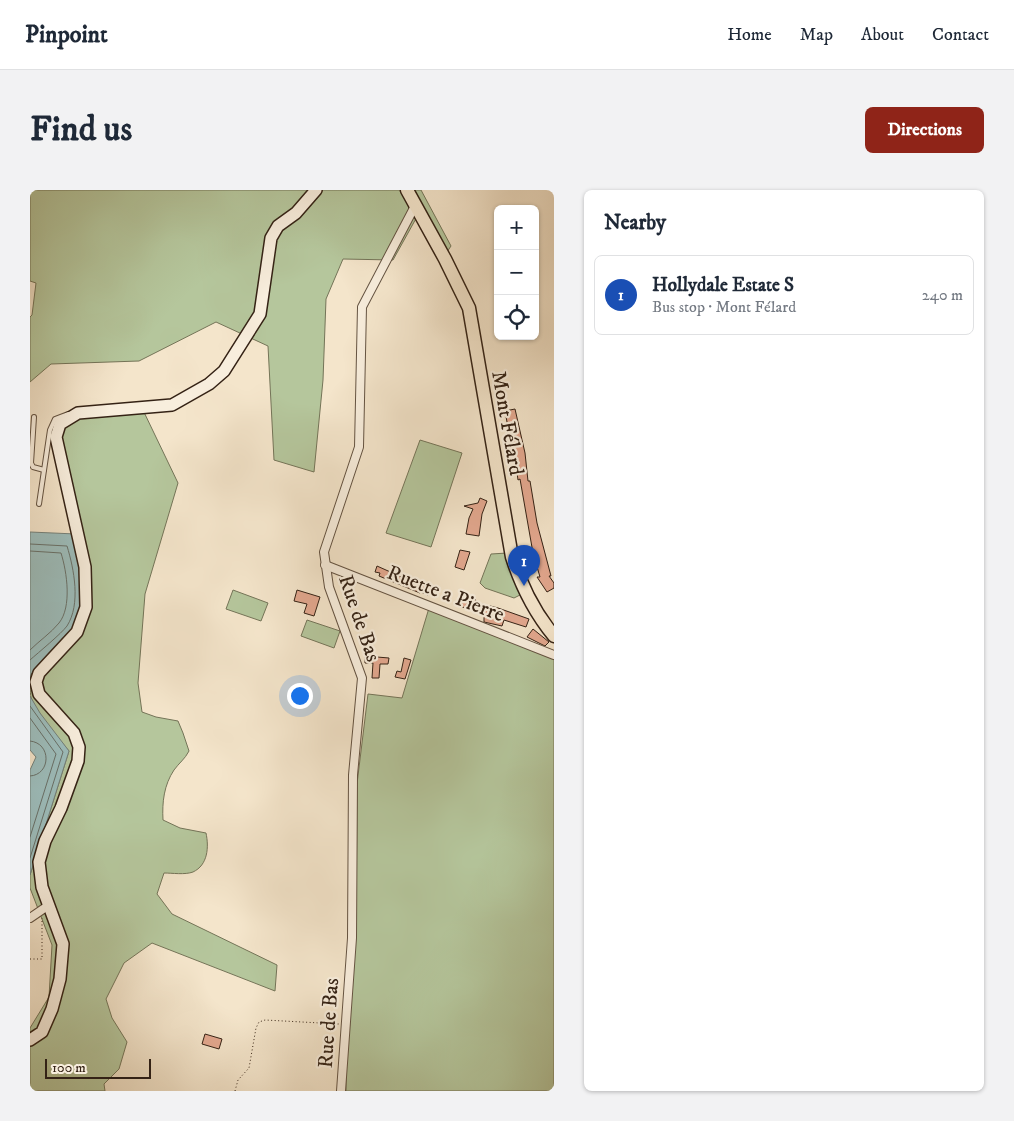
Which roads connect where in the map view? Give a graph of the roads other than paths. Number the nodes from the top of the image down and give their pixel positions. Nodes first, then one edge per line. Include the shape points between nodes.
1 (316, 190) edge
2 (407, 190) edge
3 (416, 204) junction
4 (78, 413) junction
5 (34, 417) dead end
6 (44, 470) junction
7 (39, 504) dead end
8 (325, 565) junction
9 (554, 636) edge
10 (554, 654) edge
11 (46, 907) junction
12 (30, 918) edge
13 (30, 1040) edge
14 (341, 1091) edge

1 - 4 street via 296,213 278,226 271,238 260,314 224,371 209,384 172,405
2 - 3 main road, Mont Félard
3 - 8 street, Rue de Bas via 362,307 359,447 324,552
3 - 9 main road, Mont Félard via 469,308 512,557 534,606
4 - 6 lane via 55,419 50,430
4 - 11 street via 60,424 56,437 85,567 86,606 77,632 39,673 36,682 39,694 74,733 79,746 78,761 39,862
5 - 6 lane via 31,463 33,467
6 - 7 lane
8 - 10 street, Ruette a Pierre
8 - 14 street, Rue de Bas via 329,586 362,678 353,775 352,938
11 - 12 street
11 - 13 street via 63,944 60,979 42,1032

